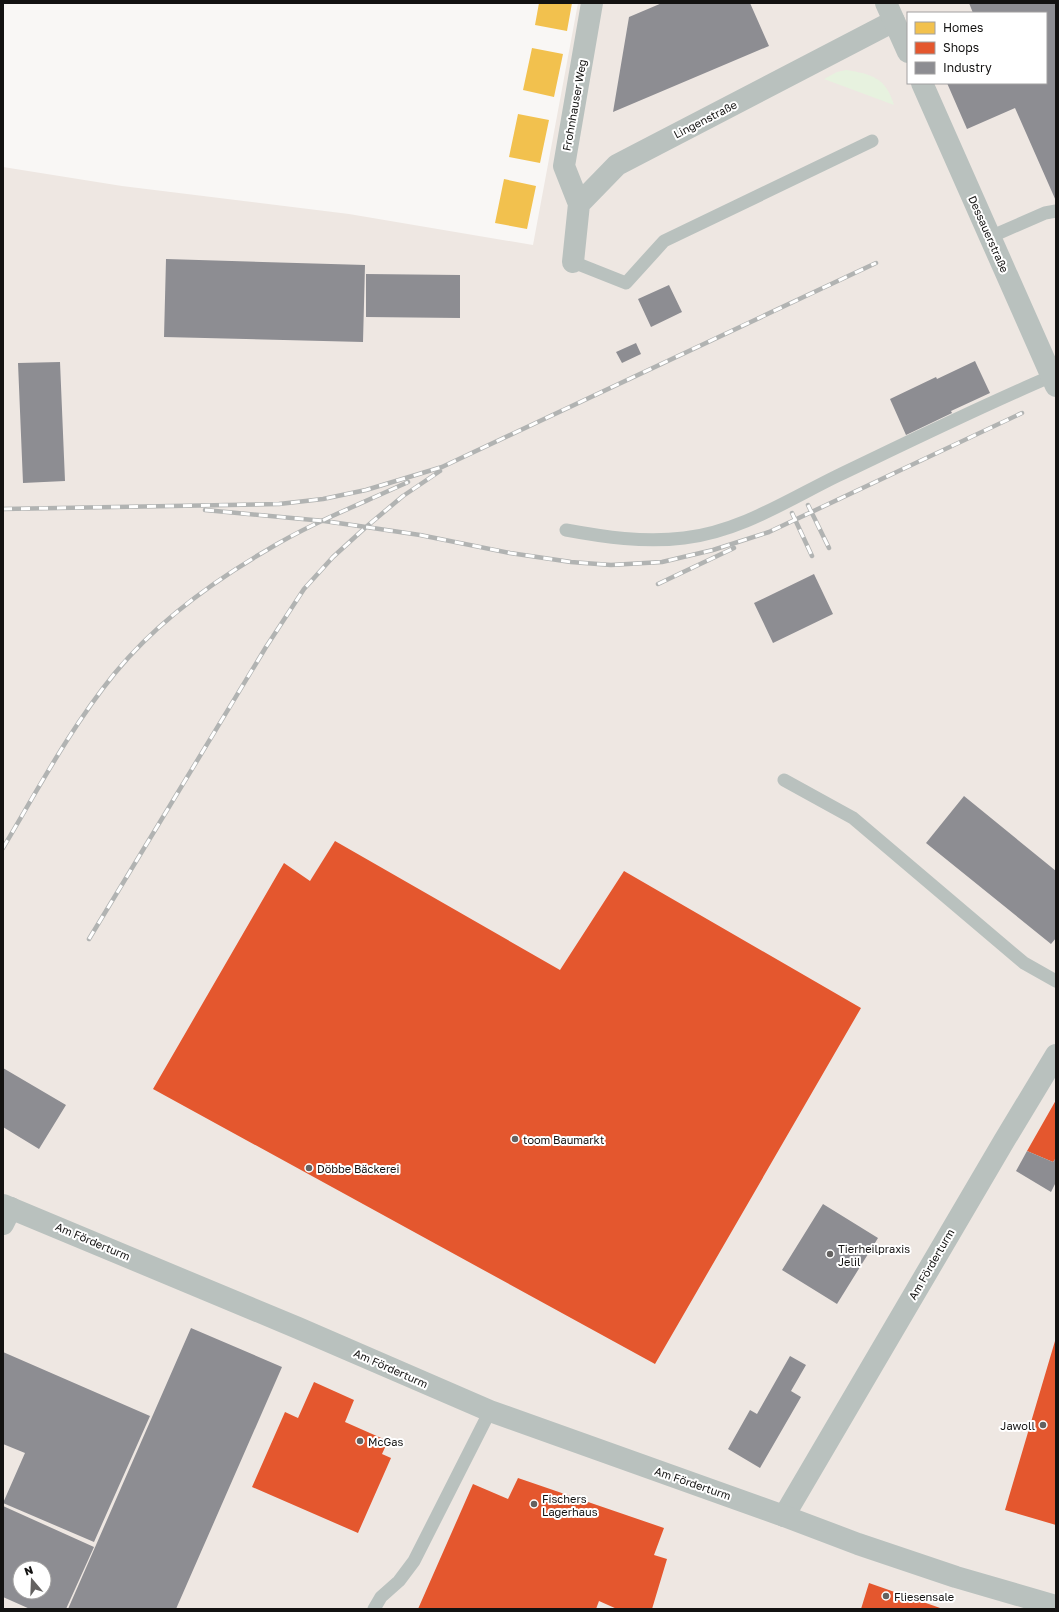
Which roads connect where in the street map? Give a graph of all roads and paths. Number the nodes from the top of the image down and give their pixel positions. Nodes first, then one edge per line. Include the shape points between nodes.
1 (592, 3) edge
2 (890, 12) edge
3 (907, 50) edge
4 (922, 84) edge
5 (872, 141) dead end
6 (579, 204) junction
7 (1056, 211) edge
8 (990, 237) junction
9 (573, 262) joint
10 (1052, 371) edge
11 (566, 530) dead end
12 (784, 780) dead end
13 (1056, 981) edge
14 (1056, 1055) edge
15 (6, 1212) edge
16 (490, 1411) junction
17 (784, 1516) junction
18 (1056, 1606) edge
19 (374, 1609) edge

1 - 6 street, Frohnhauser Weg via 564,166
2 - 3 street
2 - 6 street, Lingenstraße via 617,165
4 - 8 street, Dessauerstraße
5 - 9 lane via 664,241 626,283
6 - 9 street
7 - 8 lane via 1044,213
8 - 10 street, Dessauerstraße
10 - 11 lane via 735,527 684,538 648,540
12 - 13 lane via 853,818 1024,963
14 - 17 street, Am Förderturm
15 - 16 street, Am Förderturm via 298,1328
16 - 17 street, Am Förderturm
16 - 19 lane via 414,1561 381,1597
17 - 18 street, Am Förderturm via 956,1577

